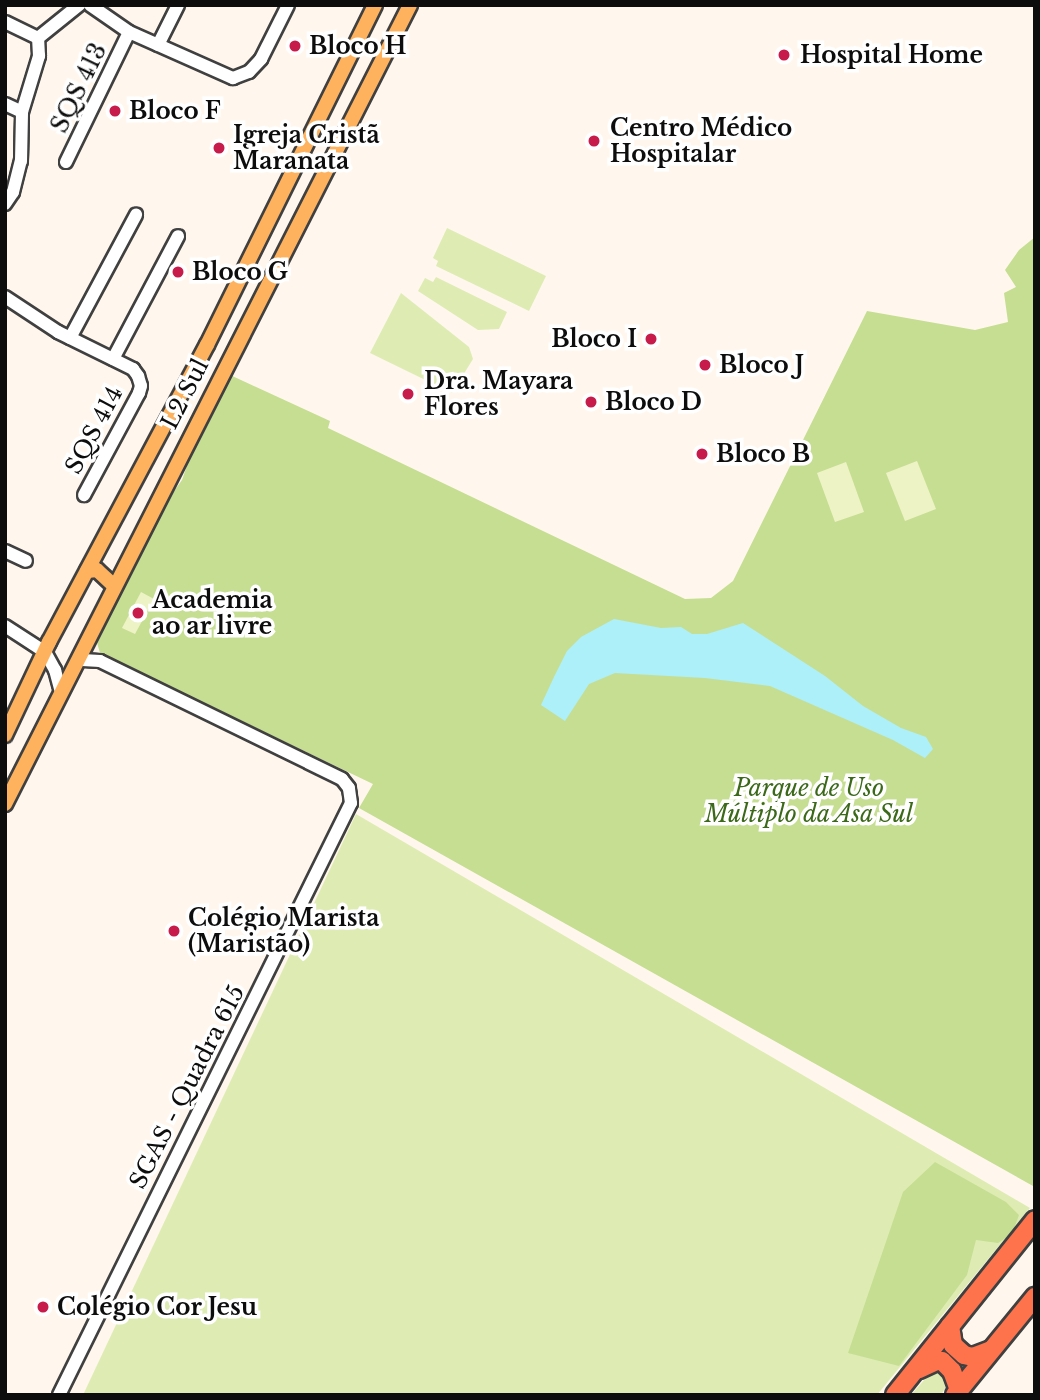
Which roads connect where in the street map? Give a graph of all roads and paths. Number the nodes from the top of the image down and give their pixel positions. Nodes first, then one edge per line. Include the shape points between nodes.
1 (79, 5) edge
2 (90, 5) edge
3 (178, 5) edge
4 (288, 5) edge
5 (375, 5) edge
6 (410, 5) edge
7 (5, 22) edge
8 (130, 32) junction
9 (38, 38) junction
10 (158, 45) junction
11 (5, 104) edge
12 (22, 112) junction
13 (66, 162) dead end
14 (5, 204) edge
15 (136, 215) dead end
16 (178, 236) dead end
17 (5, 297) edge
18 (71, 338) junction
19 (113, 359) junction
20 (84, 495) dead end
21 (5, 551) edge
22 (26, 561) dead end
23 (87, 571) junction
24 (114, 586) junction
25 (5, 625) edge
26 (88, 639) junction
27 (45, 652) junction
28 (78, 660) junction
29 (100, 661) junction
30 (61, 692) junction
31 (5, 735) edge
32 (5, 804) edge
33 (1035, 1220) edge
34 (1035, 1297) edge
35 (950, 1326) junction
36 (992, 1349) junction
37 (916, 1370) junction
38 (957, 1392) edge
39 (60, 1394) edge
40 (895, 1395) edge

1 - 9 street, SQS 413
2 - 8 street, SQS 413
3 - 10 street
4 - 10 street, SQS 413 via 261,59 244,75 229,77
5 - 23 main road, L2 Sul via 207,345
6 - 24 main road, L2 Sul
7 - 9 street
8 - 10 street, SQS 413
8 - 13 street, SQS 413
9 - 12 street via 35,73
11 - 12 street
12 - 14 street via 21,161
15 - 18 street
16 - 19 street, SQS 414
17 - 18 street, SQS 414
18 - 19 street, SQS 414
19 - 20 street, SQS 414 via 133,369 141,386
21 - 22 street
23 - 24 main road via 97,570
23 - 27 main road, L2 Sul
24 - 26 main road, L2 Sul
25 - 27 street
26 - 28 main road, L2 Sul
26 - 29 street
27 - 30 street
27 - 31 main road, L2 Sul
28 - 29 street, SGAS - Quadra 615
28 - 30 main road, L2 Sul
29 - 39 street, SGAS - Quadra 615 via 342,779 351,803
30 - 32 main road, L2 Sul
33 - 35 highway
34 - 36 highway
35 - 36 highway via 953,1345 964,1355 973,1357
35 - 37 highway
36 - 38 highway
37 - 38 highway via 943,1362 952,1371
37 - 40 highway

